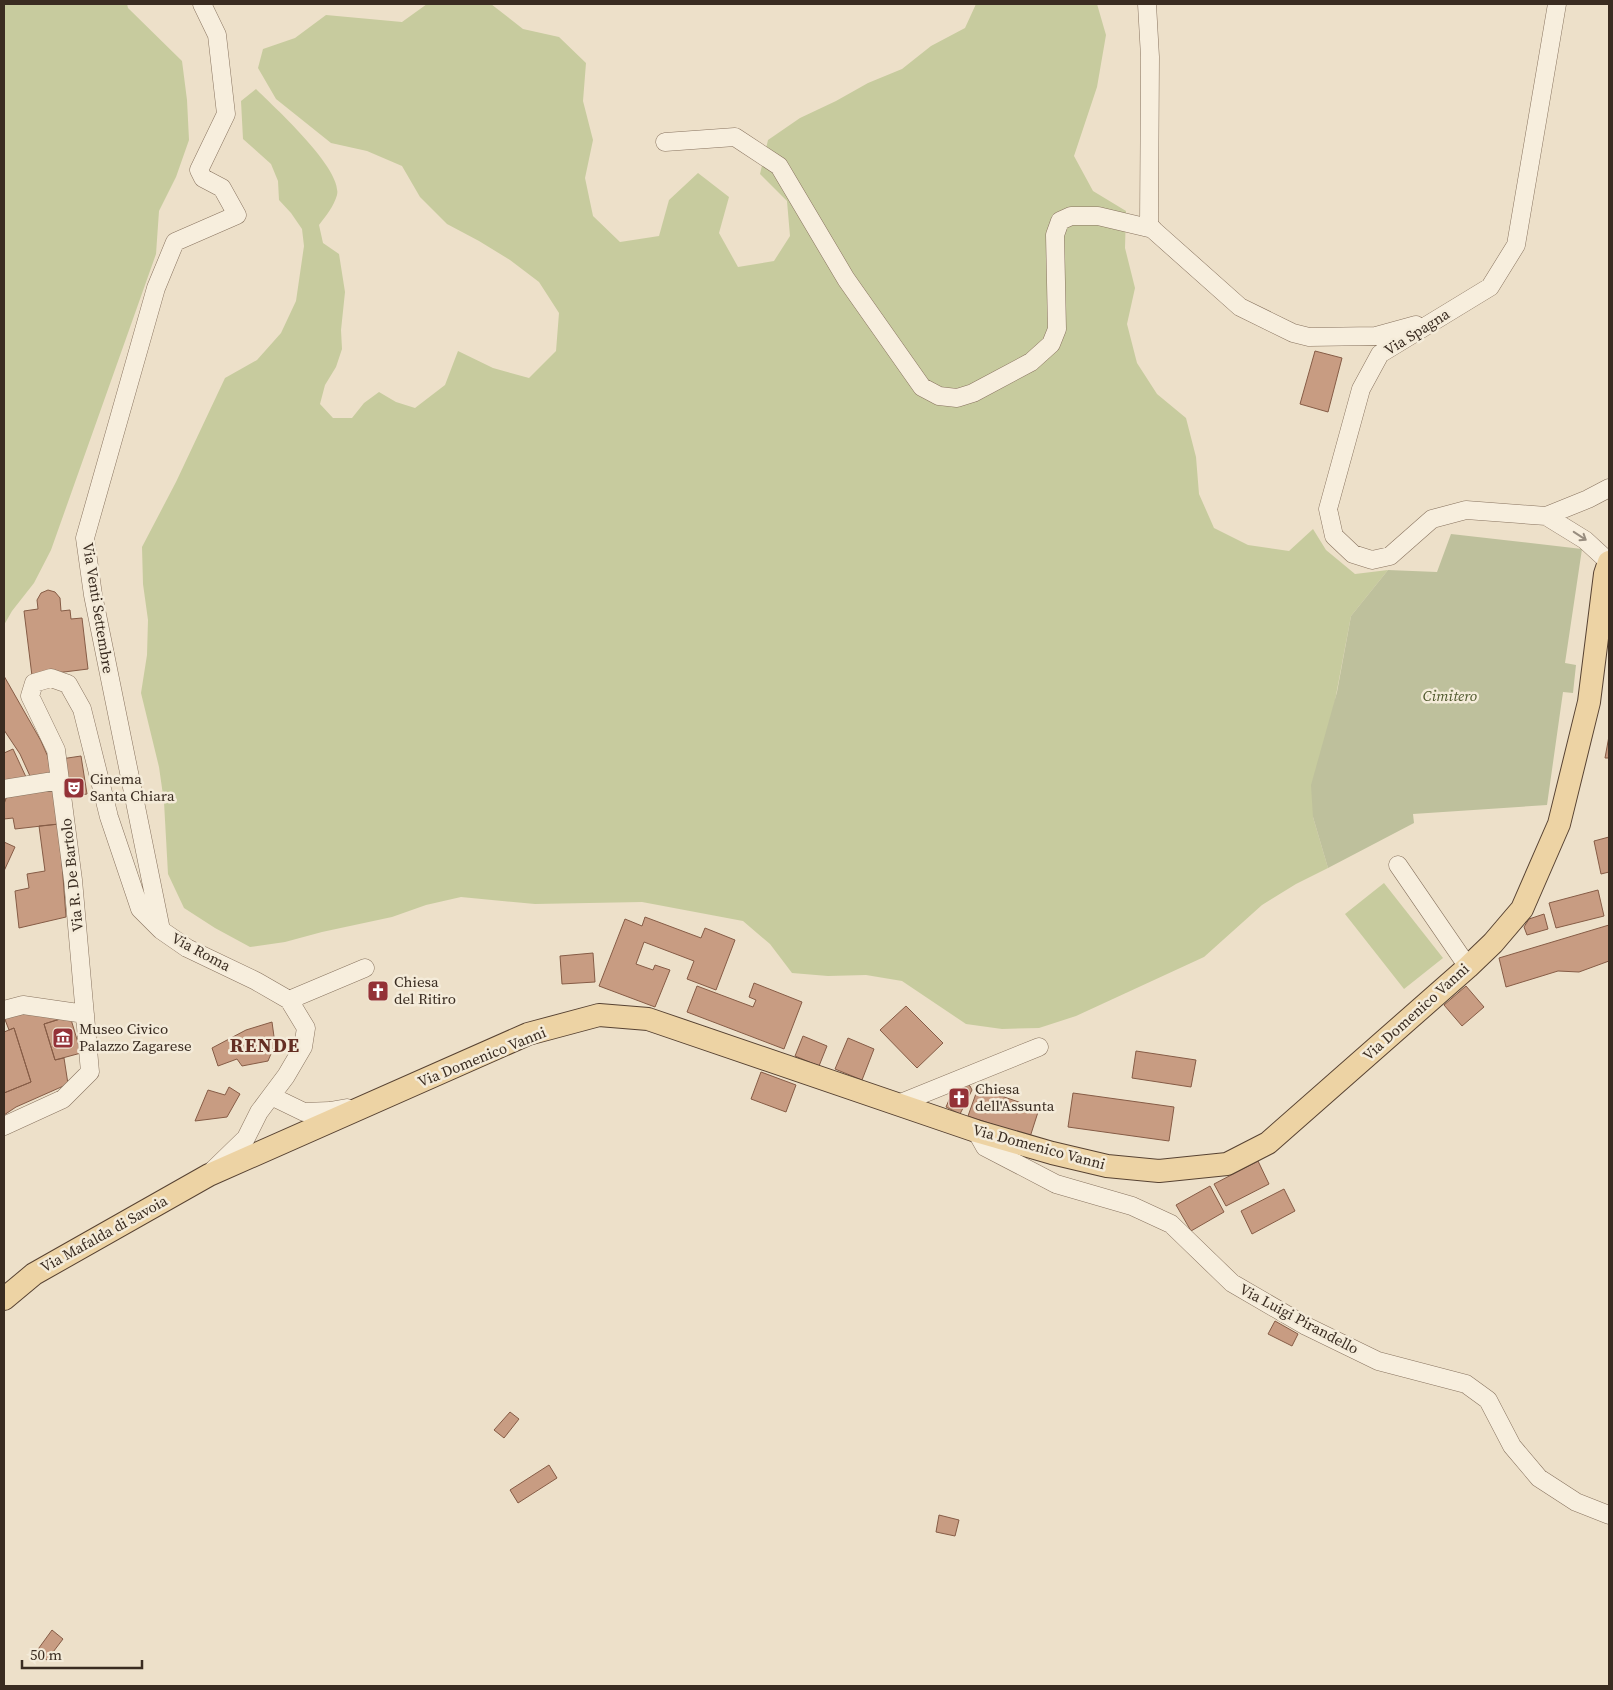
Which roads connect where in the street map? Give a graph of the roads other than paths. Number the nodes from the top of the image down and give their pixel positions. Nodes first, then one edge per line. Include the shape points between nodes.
1 (202, 4) edge
2 (1147, 4) edge
3 (1557, 4) edge
4 (665, 142) dead end
5 (1153, 230) junction
6 (1438, 318) junction
7 (1609, 488) edge
8 (1546, 516) junction
9 (1609, 562) edge
10 (34, 683) joint
11 (60, 780) junction
12 (4, 789) edge
13 (1398, 865) dead end
14 (161, 930) junction
15 (1468, 967) junction
16 (365, 968) dead end
17 (289, 1000) junction
18 (4, 1010) edge
19 (85, 1014) junction
20 (1039, 1047) dead end
21 (270, 1096) junction
22 (372, 1103) junction
23 (898, 1104) junction
24 (4, 1126) edge
25 (976, 1131) junction
26 (209, 1175) junction
27 (4, 1299) edge
28 (1609, 1515) edge

1 - 14 street, Via Venti Settembre via 217,35 226,114 200,170 203,178 222,188 237,215 175,242 156,288 85,538 95,604
2 - 5 street via 1150,57 1149,226
3 - 6 street, Via Spagna via 1516,245 1490,287
4 - 5 street via 735,138 779,166 846,280 922,387 939,396 957,398 974,393 1031,362 1051,344 1057,329 1055,235 1060,220 1071,216 1098,216
5 - 6 street via 1240,307 1293,333 1309,337 1376,336
6 - 8 street, Via Spagna via 1380,354 1361,389 1328,508 1334,536 1353,554 1372,560 1390,556 1432,520 1466,510
7 - 8 street, Via Spagna
8 -> 9 street, Via Spagna via 1586,540
9 - 15 main road, Via Domenico Vanni via 1589,702 1559,824 1522,909
10 - 11 street, Via R. De Bartolo via 30,696 56,750
10 - 14 street, Via Roma via 51,678 68,684 82,709 109,817 140,909
11 - 12 street
11 - 19 street, Via R. De Bartolo
13 - 15 street
14 - 17 street, Via Roma via 187,948
15 - 25 main road, Via Domenico Vanni via 1268,1144 1228,1164 1159,1171 1107,1166
16 - 17 street
17 - 21 street, Via Roma via 306,1028 303,1047
18 - 19 street via 23,1005
19 - 24 street, Via R. De Bartolo via 90,1072 63,1099
20 - 23 street
21 - 22 street via 304,1112
21 - 26 street, Via Roma via 246,1138
22 - 23 main road, Via Domenico Vanni via 528,1034 599,1015 648,1019
22 - 26 main road, Via Domenico Vanni
23 - 25 main road, Via Domenico Vanni
25 - 28 street, Via Luigi Pirandello via 985,1147 1056,1184 1132,1206 1171,1224 1232,1284 1306,1326 1378,1361 1466,1384 1488,1400 1512,1446 1539,1478 1576,1502
26 - 27 main road, Via Mafalda di Savoia via 34,1274

